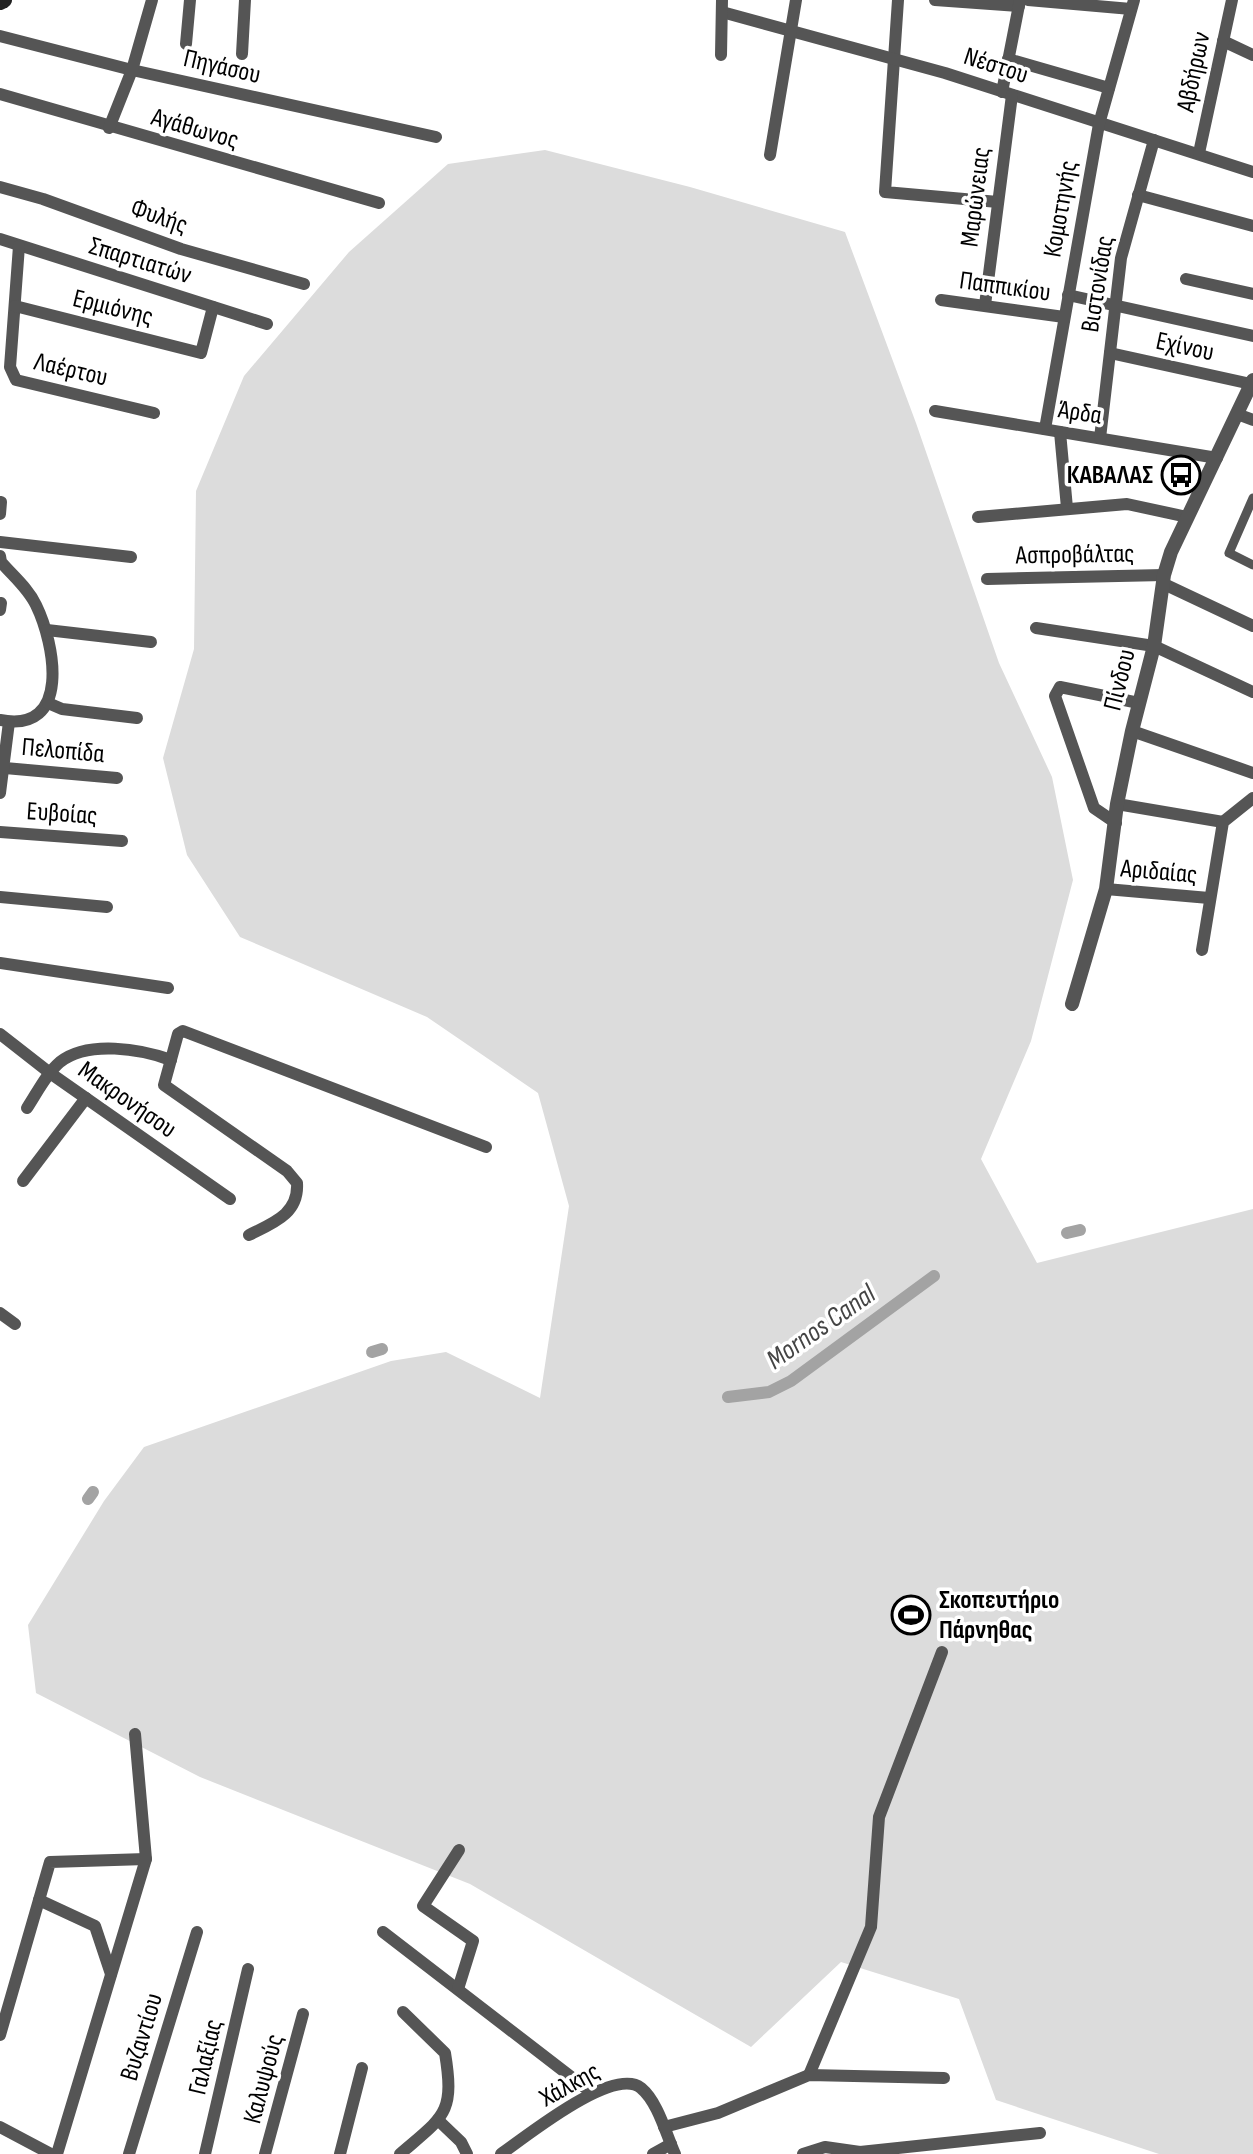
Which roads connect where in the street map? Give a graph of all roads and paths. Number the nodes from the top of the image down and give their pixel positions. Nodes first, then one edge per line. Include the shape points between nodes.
1 (152, 0) edge
2 (190, 0) edge
3 (245, 0) edge
4 (796, 0) edge
5 (898, 0) edge
6 (935, 0) edge
7 (1232, 0) edge
8 (1022, 2) edge
9 (1132, 4) edge
10 (722, 6) edge
11 (791, 31) junction
12 (0, 36) edge
13 (1223, 41) junction
14 (186, 44) dead end
15 (242, 54) dead end
16 (721, 55) dead end
17 (1253, 55) edge
18 (1008, 59) junction
19 (895, 61) junction
20 (132, 70) junction
21 (1109, 88) junction
22 (1007, 93) junction
23 (0, 94) edge
24 (1099, 124) junction
25 (109, 128) junction
26 (436, 137) dead end
27 (1154, 140) junction
28 (1199, 153) junction
29 (770, 155) dead end
30 (1253, 172) edge
31 (0, 187) edge
32 (1138, 195) junction
33 (998, 202) junction
34 (379, 203) dead end
35 (1253, 226) edge
36 (0, 239) edge
37 (19, 246) junction
38 (1186, 279) dead end
39 (304, 284) dead end
40 (1253, 294) edge
41 (1068, 295) junction
42 (941, 300) dead end
43 (985, 305) junction
44 (1115, 305) junction
45 (15, 306) junction
46 (213, 307) junction
47 (1064, 317) junction
48 (267, 324) dead end
49 (1253, 336) edge
50 (1110, 353) junction
51 (1252, 382) edge
52 (935, 411) dead end
53 (154, 413) dead end
54 (1237, 414) junction
55 (1253, 420) edge
56 (1045, 429) junction
57 (1060, 432) junction
58 (1100, 438) junction
59 (1217, 458) junction
60 (1253, 500) edge
61 (1, 502) edge
62 (1067, 508) junction
63 (0, 514) edge
64 (978, 517) dead end
65 (1187, 517) junction
66 (0, 542) edge
67 (0, 556) edge
68 (131, 557) dead end
69 (1253, 565) edge
70 (987, 579) dead end
71 (1164, 580) junction
72 (1, 603) edge
73 (0, 610) edge
74 (1253, 626) edge
75 (1036, 628) dead end
76 (47, 630) junction
77 (151, 642) dead end
78 (1154, 646) junction
79 (1253, 692) edge
80 (48, 703) junction
81 (1139, 703) junction
82 (137, 718) dead end
83 (5, 721) edge
84 (1132, 731) junction
85 (5, 768) junction
86 (1253, 773) edge
87 (117, 778) dead end
88 (0, 793) edge
89 (1253, 798) edge
90 (1117, 804) junction
91 (1223, 822) junction
92 (1116, 823) junction
93 (0, 832) edge
94 (122, 841) dead end
95 (1106, 889) junction
96 (0, 897) edge
97 (1209, 898) junction
98 (107, 907) dead end
99 (1202, 950) dead end
100 (0, 963) edge
101 (168, 988) dead end
102 (1072, 1004) dead end
103 (0, 1034) edge
104 (171, 1060) junction
105 (50, 1073) junction
106 (86, 1098) junction
107 (27, 1108) dead end
108 (486, 1147) dead end
109 (23, 1181) dead end
110 (230, 1199) dead end
111 (249, 1235) dead end
112 (0, 1313) edge
113 (15, 1324) dead end
114 (942, 1652) dead end
115 (135, 1734) dead end
116 (459, 1850) dead end
117 (146, 1859) junction
118 (39, 1900) junction
119 (197, 1932) dead end
120 (383, 1932) dead end
121 (248, 1969) dead end
122 (111, 1975) junction
123 (458, 1989) junction
124 (403, 2012) dead end
125 (303, 2014) dead end
126 (0, 2035) edge
127 (362, 2068) dead end
128 (809, 2075) junction
129 (944, 2078) dead end
130 (592, 2093) junction
131 (438, 2120) junction
132 (0, 2127) edge
133 (664, 2127) junction
134 (1040, 2133) dead end
135 (673, 2149) edge
136 (859, 2153) edge
137 (51, 2154) edge
138 (57, 2154) edge
139 (129, 2154) edge
140 (205, 2154) edge
141 (265, 2154) edge
142 (340, 2154) edge
143 (400, 2154) edge
144 (467, 2154) edge
145 (501, 2154) edge
146 (653, 2154) edge
147 (803, 2154) edge

1 - 20 street
2 - 14 street
3 - 15 street
4 - 11 street
5 - 19 street
6 - 8 street
7 - 13 street, Αβδήρων
8 - 9 street
8 - 18 street, Μαρώνειας
9 - 21 street, Κομοτηνής
10 - 11 street, Νέστου
10 - 16 street
11 - 19 street, Νέστου
11 - 29 street
12 - 20 street, Πηγάσου
13 - 17 street
13 - 28 street, Αβδήρων
18 - 21 street
18 - 22 street, Μαρώνειας
19 - 22 street, Νέστου
19 - 33 street via 885,192
20 - 25 street
20 - 26 street, Πηγάσου
21 - 24 street, Κομοτηνής
22 - 24 street, Νέστου
22 - 33 street, Μαρώνειας
23 - 25 street, Αγάθωνος
24 - 27 street, Νέστου
24 - 41 street, Κομοτηνής
25 - 34 street, Αγάθωνος
27 - 28 street, Νέστου
27 - 32 street, Βιστονίδας
28 - 30 street, Νέστου
31 - 39 street, Φυλής via 181,249
32 - 35 street
32 - 44 street, Βιστονίδας
33 - 43 street, Μαρώνειας
36 - 37 street, Σπαρτιατών
37 - 45 street, Λαέρτου
37 - 46 street, Σπαρτιατών
38 - 40 street
41 - 44 street
41 - 47 street, Κομοτηνής
42 - 43 street, Παππικίου
43 - 47 street, Παππικίου
44 - 49 street
44 - 50 street, Βιστονίδας
45 - 46 street, Ερμιόνης via 201,353
45 - 53 street, Λαέρτου via 10,367 16,380
46 - 48 street, Σπαρτιατών
47 - 56 street, Κομοτηνής
50 - 51 street, Εχίνου
50 - 58 street, Βιστονίδας
51 - 54 street, Πίνδου
52 - 56 street, Άρδα
54 - 55 street
54 - 59 street, Πίνδου
56 - 57 street, Άρδα
57 - 58 street, Άρδα
57 - 62 street
58 - 59 street, Άρδα
59 - 65 street, Πίνδου
60 - 69 street via 1229,553
61 - 63 street
62 - 64 street
62 - 65 street via 1127,504
65 - 71 street, Πίνδου
66 - 68 street
67 - 76 street via 26,588
70 - 71 street, Ασπροβάλτας
71 - 74 street
71 - 78 street, Πίνδου
72 - 73 street
75 - 78 street
76 - 77 street
76 - 80 street via 54,683
78 - 79 street
78 - 81 street, Πίνδου
80 - 82 street
80 - 83 street via 22,723
81 - 84 street, Πίνδου
81 - 92 street via 1060,687 1055,696 1094,808
83 - 85 street
84 - 86 street
84 - 90 street, Πίνδου
85 - 87 street, Πελοπίδα
85 - 88 street
89 - 91 street
90 - 91 street
90 - 92 street, Πίνδου
91 - 97 street
92 - 95 street, Πίνδου
93 - 94 street, Ευβοίας
95 - 97 street, Αριδαίας
95 - 102 street, Πίνδου
96 - 98 street
97 - 99 street
100 - 101 street
103 - 105 street, Μακρονήσου
104 - 105 street via 123,1048 92,1050 63,1060
104 - 108 street via 183,1031
104 - 111 street via 164,1085 297,1183 293,1207
105 - 106 street, Μακρονήσου
105 - 107 street
106 - 109 street
106 - 110 street, Μακρονήσου
112 - 113 street
114 - 128 street via 879,1817 871,1927
115 - 117 street
116 - 123 street via 423,1906 473,1941
117 - 118 street via 50,1862
117 - 122 street
118 - 122 street via 95,1926
118 - 126 street
119 - 139 street, Βυζαντίου
120 - 123 street
121 - 140 street, Γαλαξίας
122 - 138 street
123 - 130 street
124 - 131 street via 445,2053 449,2100
125 - 141 street, Καλυψούς
127 - 142 street
128 - 129 street
128 - 133 street via 718,2113
130 - 133 street, Χάλκης via 622,2082 635,2084 649,2097
130 - 145 street, Χάλκης
131 - 143 street
131 - 144 street
132 - 137 street
133 - 135 street, Χάλκης
134 - 136 street
135 - 146 street
136 - 147 street via 825,2147

